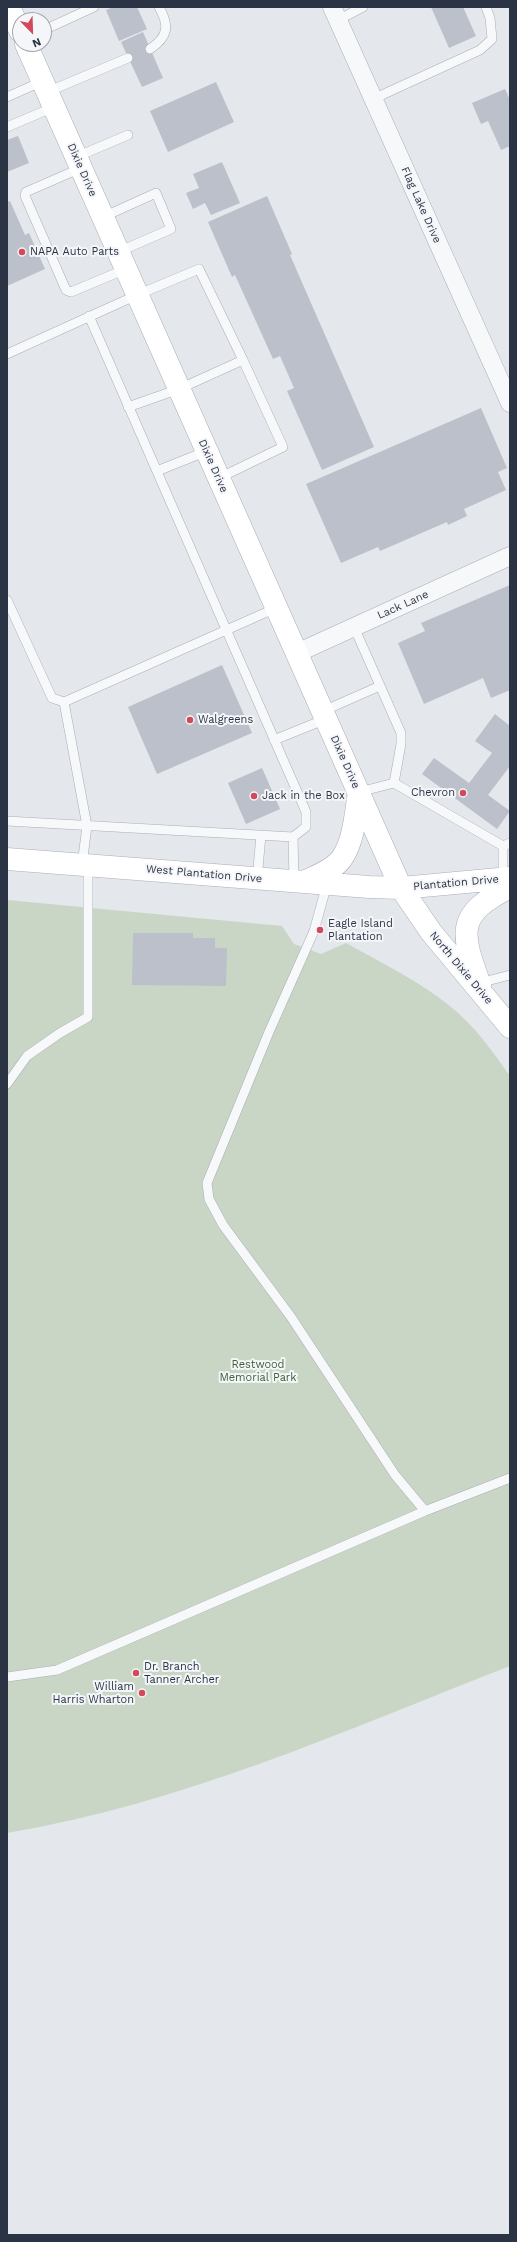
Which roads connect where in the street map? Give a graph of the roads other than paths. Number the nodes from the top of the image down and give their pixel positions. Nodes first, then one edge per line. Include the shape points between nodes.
1 (94, 7) edge
2 (159, 7) edge
3 (363, 7) edge
4 (486, 7) edge
5 (335, 13) edge
6 (52, 26) edge
7 (150, 49) dead end
8 (30, 52) edge
9 (128, 58) dead end
10 (48, 93) junction
11 (7, 97) edge
12 (373, 99) junction
13 (7, 126) edge
14 (128, 135) dead end
15 (78, 162) junction
16 (103, 217) junction
17 (122, 260) junction
18 (137, 295) junction
19 (89, 316) junction
20 (7, 354) edge
21 (243, 360) junction
22 (179, 389) junction
23 (510, 403) edge
24 (128, 407) junction
25 (207, 451) junction
26 (157, 472) junction
27 (219, 478) junction
28 (510, 556) edge
29 (7, 600) edge
30 (276, 608) junction
31 (354, 627) junction
32 (226, 630) junction
33 (297, 653) junction
34 (380, 686) junction
35 (64, 702) junction
36 (324, 715) junction
37 (274, 740) junction
38 (394, 783) junction
39 (359, 792) junction
40 (7, 821) edge
41 (87, 826) junction
42 (261, 835) junction
43 (293, 837) junction
44 (506, 845) edge
45 (7, 859) edge
46 (85, 865) junction
47 (258, 879) junction
48 (508, 881) edge
49 (299, 882) junction
50 (327, 884) junction
51 (401, 888) junction
52 (510, 975) edge
53 (481, 988) junction
54 (510, 1027) edge
55 (7, 1084) edge
56 (510, 1478) edge
57 (425, 1511) junction
58 (7, 1677) edge

1 - 6 lane
2 - 7 lane via 166,27 165,34 161,42
3 - 5 lane
4 - 12 lane via 492,39 480,50
5 - 12 street, Flag Lake Drive
8 - 10 main road, Dixie Drive
9 - 10 lane
10 - 11 lane
10 - 13 lane
10 - 15 main road, Dixie Drive
12 - 23 street, Flag Lake Drive
14 - 15 lane
15 - 16 main road, Dixie Drive
15 - 17 lane via 26,192 25,196 66,290 71,292
16 - 17 main road, Dixie Drive
16 - 17 lane via 156,194 171,229
17 - 18 main road, Dixie Drive
18 - 19 lane
18 - 21 lane via 199,269
18 - 22 main road, Dixie Drive
19 - 20 lane
19 - 24 lane
21 - 22 lane
21 - 27 lane via 283,447
22 - 24 lane
22 - 25 main road, Dixie Drive
24 - 26 lane
25 - 26 lane
25 - 27 main road, Dixie Drive
26 - 32 lane
27 - 30 main road, Dixie Drive
28 - 31 street, Lack Lane
29 - 35 lane via 52,698
30 - 32 lane
30 - 33 main road, Dixie Drive
31 - 33 street, Lack Lane
31 - 34 lane
32 - 35 lane
32 - 37 lane
33 - 36 main road, Dixie Drive
34 - 36 lane
34 - 38 lane via 401,733
35 - 41 lane
36 - 37 lane
36 - 39 main road, Dixie Drive
37 - 43 lane via 306,812 306,827
38 - 39 lane
38 - 44 lane
39 - 49 main road via 353,827 342,858 325,872
39 - 51 main road, Dixie Drive
40 - 41 lane
41 - 42 lane
41 - 46 lane
42 - 43 lane
42 - 47 lane
43 - 49 lane
44 - 48 lane
45 - 46 main road, West Plantation Drive
46 - 47 main road, West Plantation Drive
46 - 55 lane via 88,1017 28,1056
47 - 49 main road, West Plantation Drive
48 - 51 main road, Plantation Drive
48 - 53 main road via 470,916 466,944
49 - 50 main road, West Plantation Drive
50 - 51 main road, West Plantation Drive
50 - 57 lane via 314,931 207,1183 209,1199 223,1224 291,1316 395,1475
51 - 53 main road, North Dixie Drive via 453,962
52 - 53 lane
53 - 54 main road, North Dixie Drive
56 - 57 lane
57 - 58 lane via 57,1670

